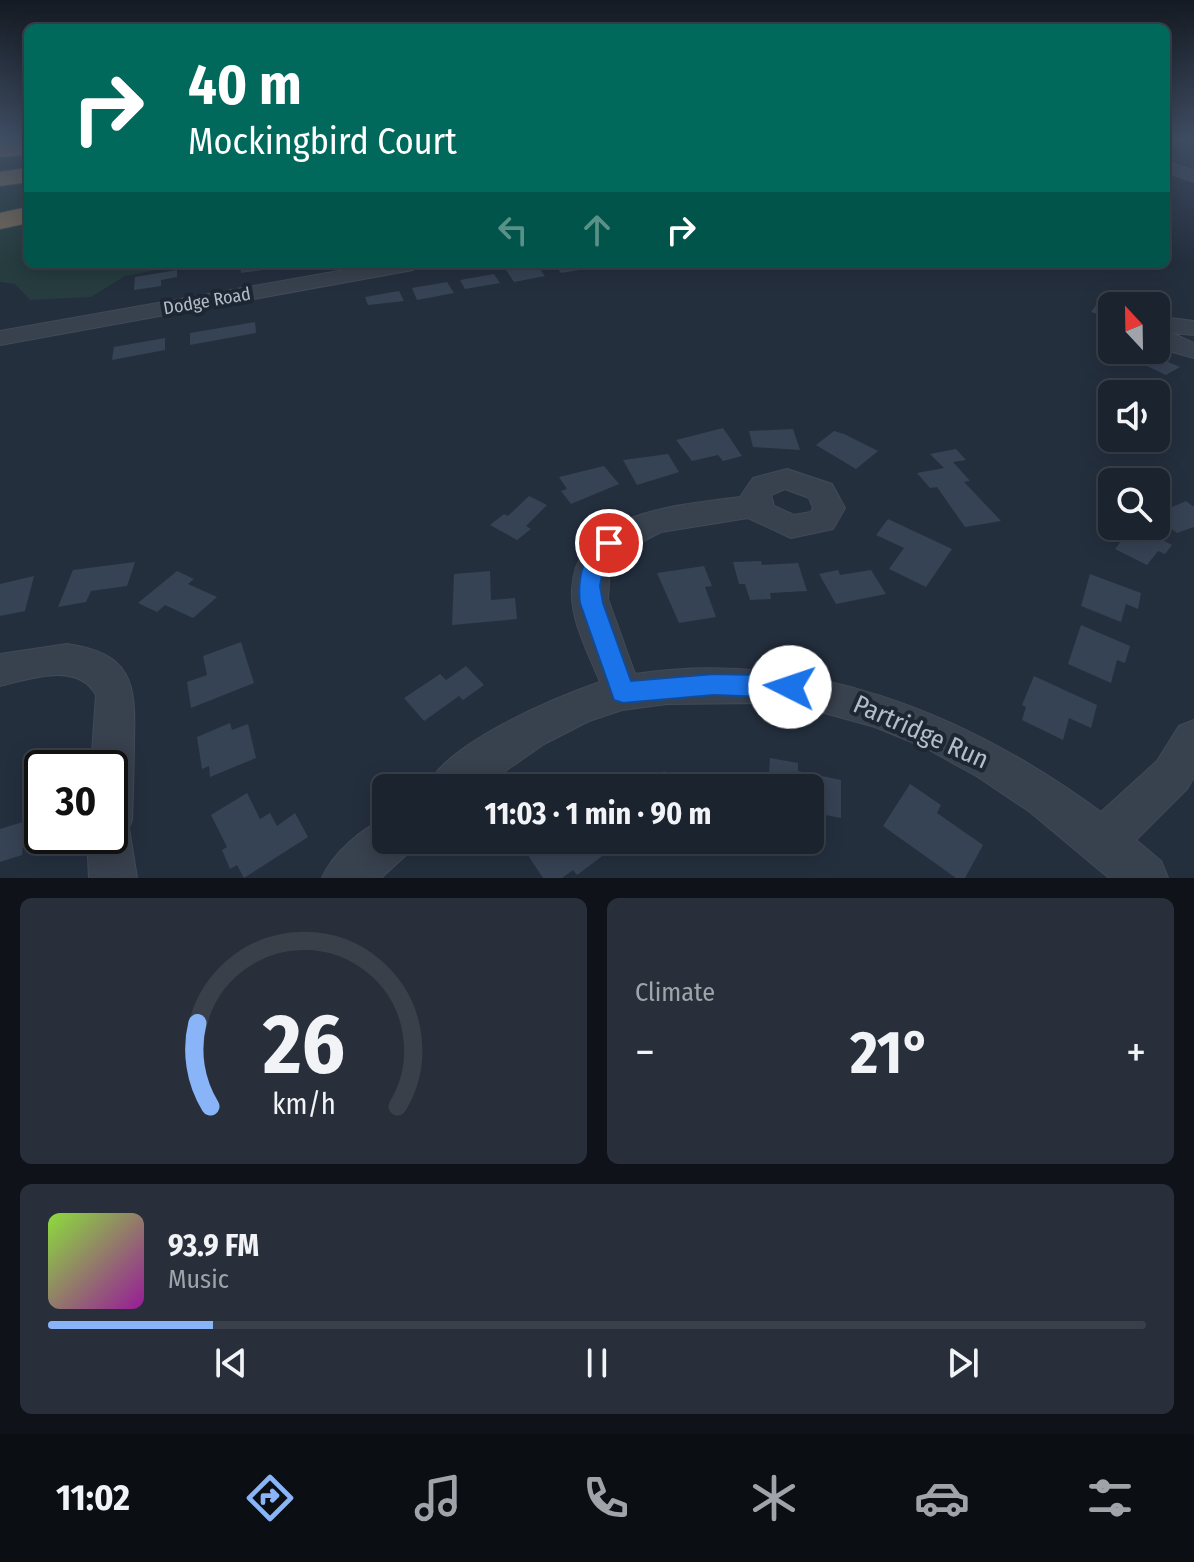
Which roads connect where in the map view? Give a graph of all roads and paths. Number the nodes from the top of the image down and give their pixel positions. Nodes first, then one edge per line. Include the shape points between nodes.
1 (24, 199) edge
2 (0, 202) edge
3 (24, 216) edge
4 (0, 221) edge
5 (391, 268) edge
6 (1194, 328) edge
7 (0, 338) edge
8 (1194, 351) edge
9 (756, 506) dead end
10 (0, 670) edge
11 (623, 692) junction
12 (1194, 739) edge
13 (113, 750) edge
14 (466, 774) edge
15 (1103, 841) junction
16 (111, 854) edge
17 (373, 854) edge
18 (113, 878) edge
19 (346, 878) edge
20 (1144, 878) edge

1 - 2 highway
3 - 4 highway
5 - 7 street, Dodge Road
6 - 8 street via 1170,325 1157,332 1170,344
9 - 11 street via 647,523 625,532 599,554 589,586 591,603
10 - 13 street via 50,660 96,665 110,677 116,694
11 - 14 street, Partridge Run via 514,738
11 - 15 street, Partridge Run via 751,684 848,699 900,717 1004,769
12 - 15 street via 1172,775
15 - 20 street, Partridge Run
16 - 18 street
17 - 19 street

